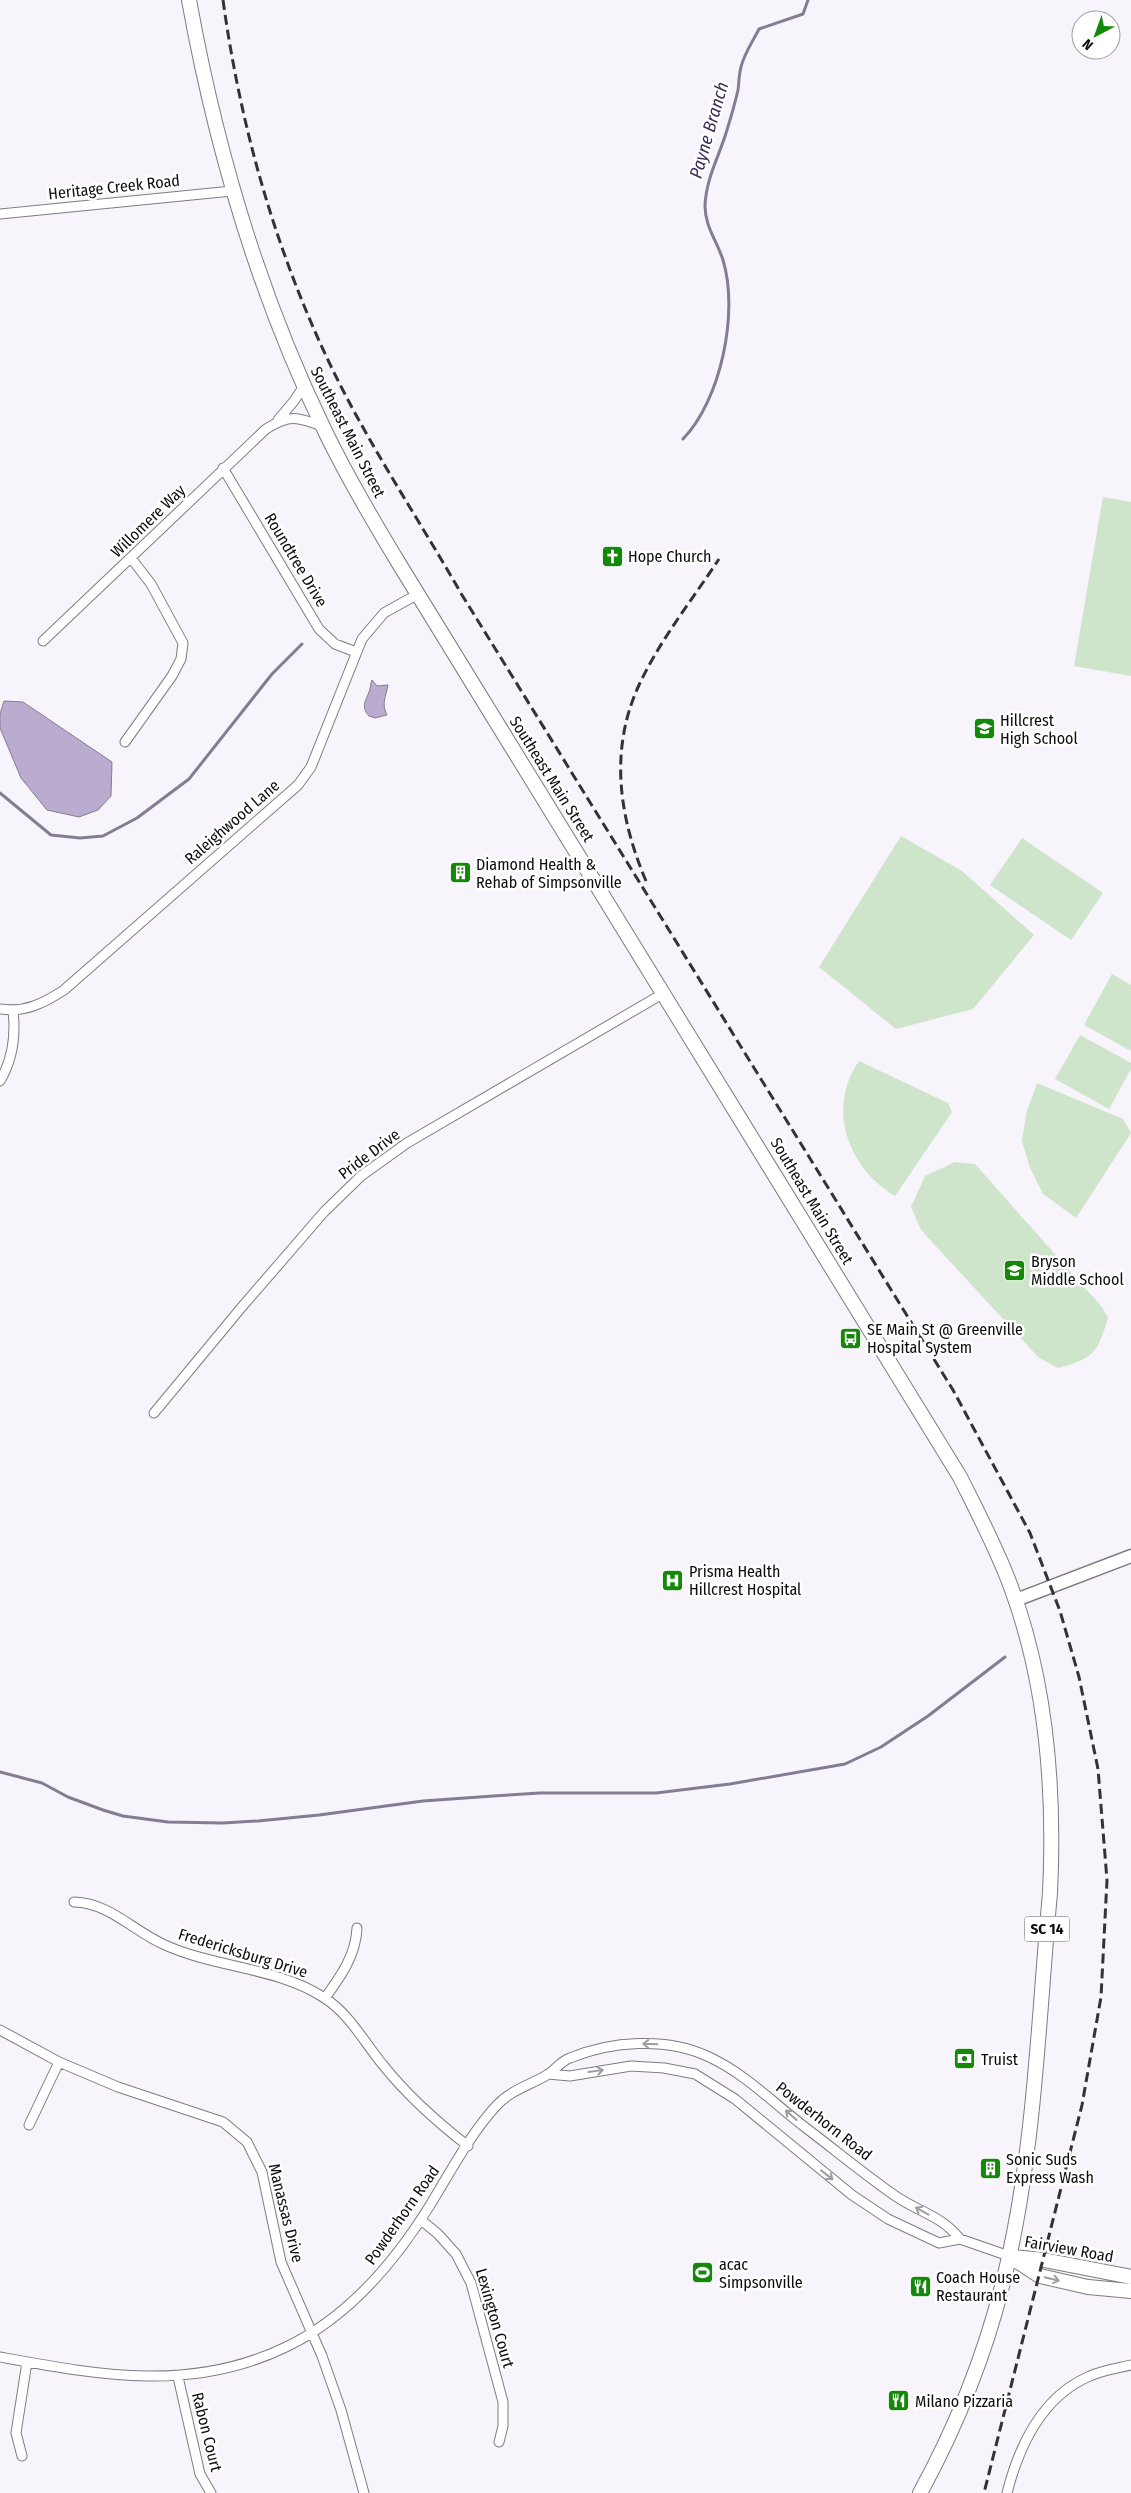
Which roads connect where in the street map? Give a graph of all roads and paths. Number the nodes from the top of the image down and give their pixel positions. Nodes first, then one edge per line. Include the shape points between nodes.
1 (189, 0) edge
2 (232, 190) junction
3 (0, 214) edge
4 (304, 386) junction
5 (274, 423) junction
6 (322, 426) junction
7 (223, 468) junction
8 (131, 558) junction
9 (418, 594) junction
10 (43, 642) dead end
11 (356, 652) junction
12 (125, 742) dead end
13 (664, 993) junction
14 (0, 1009) edge
15 (13, 1011) junction
16 (0, 1081) edge
17 (154, 1413) dead end
18 (1131, 1556) edge
19 (1016, 1600) junction
20 (74, 1902) dead end
21 (357, 1928) dead end
22 (325, 1998) junction
23 (0, 2030) edge
24 (59, 2062) junction
25 (548, 2074) junction
26 (29, 2125) dead end
27 (468, 2146) junction
28 (421, 2220) junction
29 (960, 2239) junction
30 (1009, 2256) junction
31 (1131, 2277) edge
32 (1131, 2291) edge
33 (312, 2332) junction
34 (0, 2357) edge
35 (27, 2362) junction
36 (1131, 2365) edge
37 (178, 2377) junction
38 (499, 2442) dead end
39 (22, 2456) dead end
40 (211, 2493) edge
41 (364, 2493) edge
42 (920, 2493) edge
43 (1007, 2493) edge

1 - 2 main road, Southeast Main Street / SC 14 via 201,67
2 - 3 street, Heritage Creek Road
2 - 4 main road, Southeast Main Street / SC 14 via 274,315
4 - 5 street, Willomere Way
4 - 6 main road, Southeast Main Street / SC 14
5 - 6 street, Willomere Way via 286,418 301,418
5 - 7 street, Willomere Way
6 - 9 main road, Southeast Main Street / SC 14 via 371,517
7 - 8 street, Willomere Way
7 - 11 street, Roundtree Drive via 319,629 335,644
8 - 10 street, Willomere Way
8 - 12 street via 151,584 183,643 181,659 172,676
9 - 11 street, Raleighwood Lane via 384,613 362,639
9 - 13 main road, Southeast Main Street / SC 14
11 - 15 street, Raleighwood Lane via 311,767 298,785 64,990 42,1004
13 - 17 street, Pride Drive via 407,1143 361,1176 324,1212
13 - 19 main road, Southeast Main Street / SC 14 via 960,1477
14 - 15 street, Raleighwood Lane
15 - 16 street via 12,1057
18 - 19 street
19 - 30 main road, Southeast Main Street / SC 14 via 1036,1676 1045,1730 1051,1783 1052,1847 1029,2122
20 - 22 street, Fredericksburg Drive via 89,1903 107,1910 144,1935 185,1954 300,1984
21 - 22 street via 349,1962
22 - 27 street, Fredericksburg Drive via 354,2026 400,2086
23 - 24 street, Manassas Drive
24 - 26 street
24 - 33 street, Manassas Drive via 118,2087 216,2119 243,2138 260,2166 281,2262
25 - 27 street, Powderhorn Road via 504,2099
25 -> 29 street, Powderhorn Road via 570,2076 631,2066 694,2074 735,2099 852,2195 888,2218 940,2242
29 -> 25 street, Powderhorn Road via 948,2224 895,2196 768,2095 706,2056 668,2044 624,2045 568,2058
27 - 28 street, Powderhorn Road
28 - 33 street, Powderhorn Road via 364,2291 336,2317
28 - 38 street, Lexington Court via 456,2254 471,2283 503,2402
29 - 30 street, Powderhorn Road
30 - 31 main road, Fairview Road
30 -> 32 main road, Fairview Road via 1040,2276 1088,2287
30 - 42 main road, Southeast Main Street / SC 14 via 973,2376 956,2421
33 - 37 street, Powderhorn Road via 254,2361
33 - 41 street, Manassas Drive via 340,2410
34 - 35 street, Powderhorn Road
35 - 37 street, Powderhorn Road via 114,2374
35 - 39 street via 16,2433
36 - 43 street via 1090,2375 1071,2386 1048,2408 1027,2434 1015,2461
37 - 40 street, Rabon Court via 200,2474

